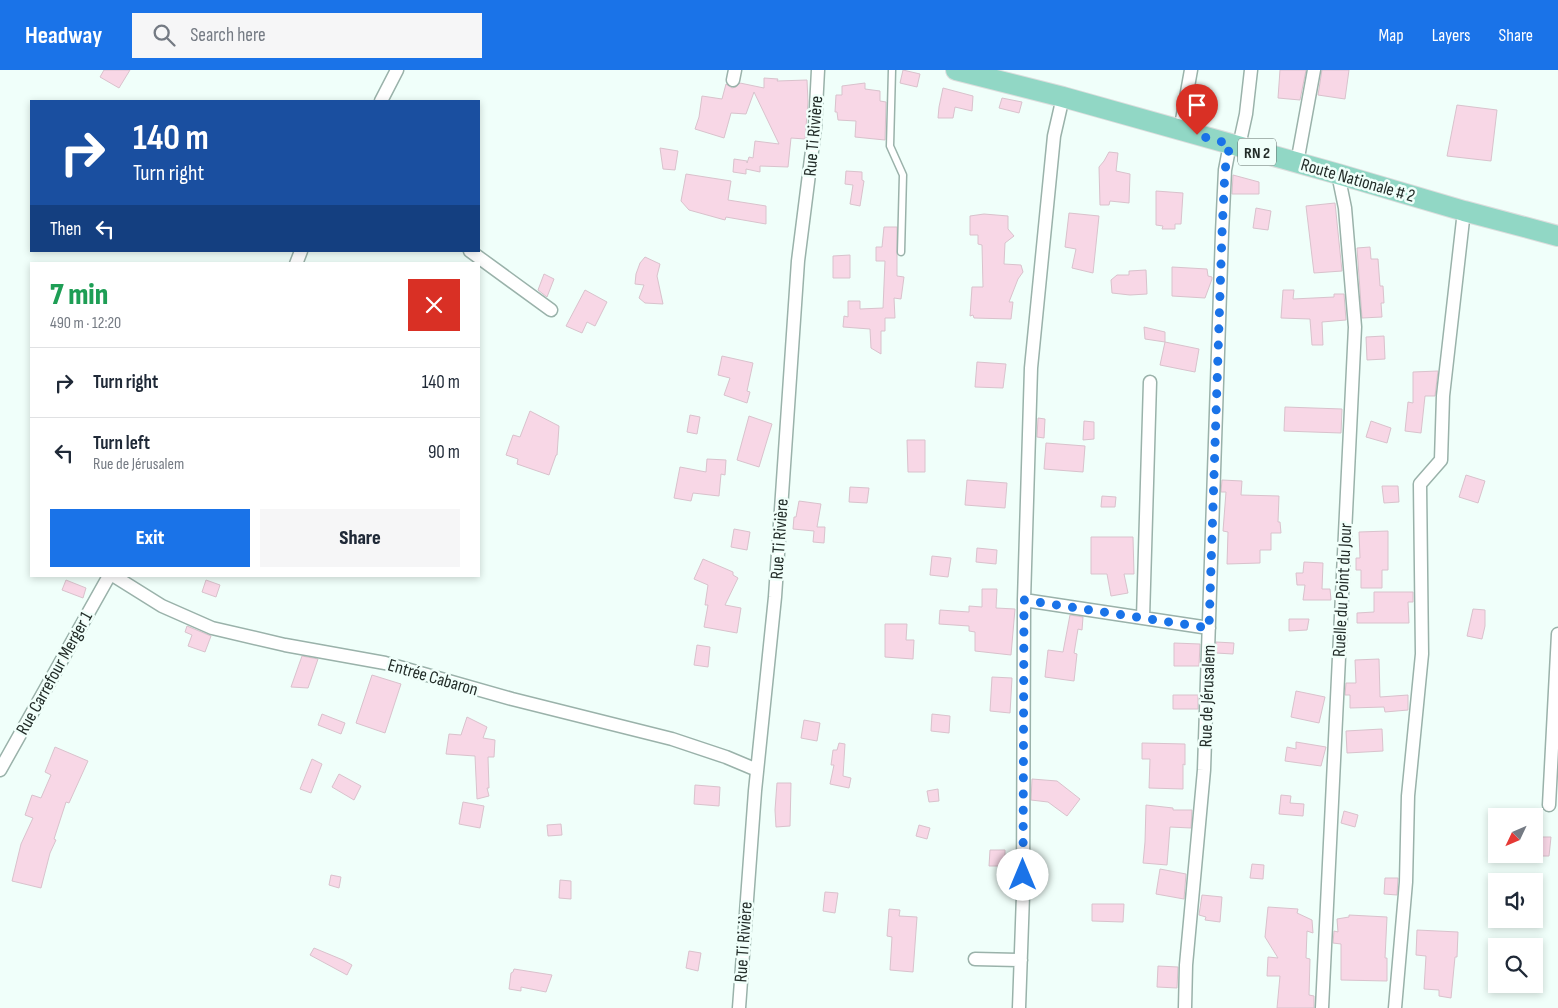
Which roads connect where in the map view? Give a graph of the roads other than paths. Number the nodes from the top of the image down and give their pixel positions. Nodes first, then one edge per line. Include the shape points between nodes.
1 (397, 70) edge
2 (818, 70) edge
3 (892, 70) edge
4 (956, 70) edge
5 (1192, 70) edge
6 (1251, 70) edge
7 (1314, 70) edge
8 (988, 74) edge
9 (1063, 97) junction
10 (382, 100) edge
11 (1180, 131) junction
12 (1235, 145) junction
13 (1297, 163) junction
14 (1338, 174) junction
15 (1464, 211) junction
16 (1558, 236) edge
17 (471, 252) edge
18 (901, 252) dead end
19 (551, 310) dead end
20 (1150, 382) dead end
21 (107, 577) edge
22 (116, 577) edge
23 (1024, 600) junction
24 (1143, 618) junction
25 (1209, 628) junction
26 (1558, 634) edge
27 (0, 770) edge
28 (756, 770) junction
29 (1549, 805) dead end
30 (975, 959) dead end
31 (1021, 960) junction
32 (739, 1008) edge
33 (1019, 1008) edge
34 (1184, 1008) edge
35 (1322, 1008) edge
36 (1395, 1008) edge

1 - 10 street
2 - 28 street, Rue Ti Rivière via 815,128 798,262 775,597
3 - 18 lane via 890,146 903,174
4 - 8 main road, Route Nationale # 2 / RN 2
5 - 11 street
6 - 12 street, Rue de Jérusalem via 1246,114
7 - 13 street
8 - 9 main road, Route Nationale # 2 / RN 2
9 - 11 main road, Route Nationale # 2 / RN 2
9 - 23 street via 1054,136 1032,368
11 - 12 main road, Route Nationale # 2 / RN 2
12 - 13 main road, Route Nationale # 2 / RN 2
12 - 25 street, Rue de Jérusalem via 1225,170 1222,224
13 - 14 main road, Route Nationale # 2 / RN 2
14 - 15 main road, Route Nationale # 2 / RN 2
14 - 35 street, Ruelle du Point du Jour via 1345,208 1355,326
15 - 16 main road, Route Nationale # 2 / RN 2
15 - 36 street via 1442,396 1441,460 1420,484 1422,654 1408,796 1406,882
17 - 19 street
20 - 24 street
21 - 27 street, Rue Carrefour Merger 1
22 - 28 street, Entrée Cabaron via 162,606 212,628 385,663 672,739
23 - 24 street
23 - 31 street
24 - 25 street
25 - 34 street, Rue de Jérusalem via 1204,770
26 - 29 street
28 - 32 street, Rue Ti Rivière
30 - 31 street
31 - 33 street

